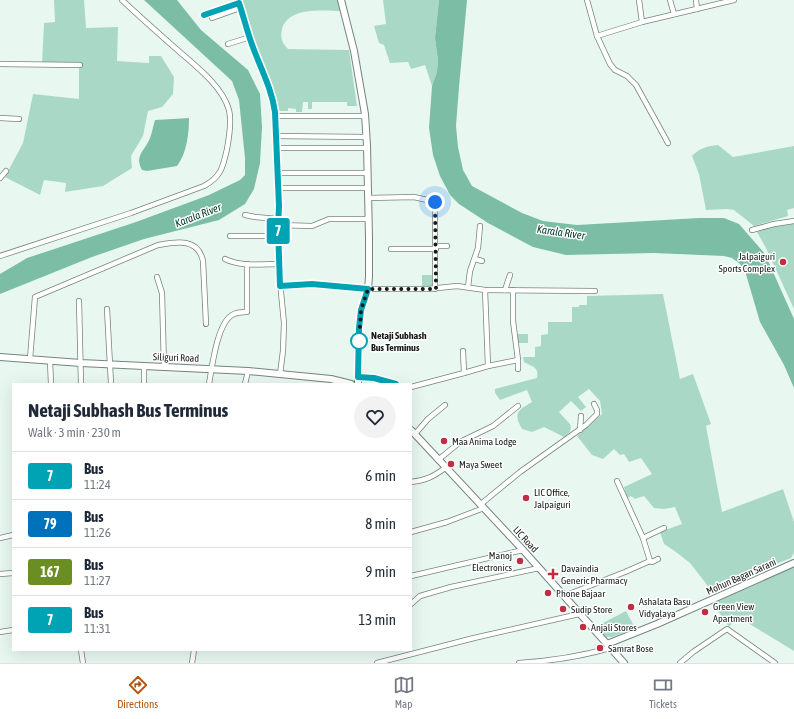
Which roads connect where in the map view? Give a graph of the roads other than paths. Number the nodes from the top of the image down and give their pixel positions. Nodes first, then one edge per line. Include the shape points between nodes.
1 (122, 0) edge
2 (341, 0) edge
3 (587, 0) edge
4 (639, 0) edge
5 (670, 0) edge
6 (696, 0) edge
7 (734, 0) edge
8 (239, 3) edge
9 (698, 9) junction
10 (674, 14) junction
11 (204, 15) dead end
12 (212, 18) dead end
13 (642, 22) junction
14 (597, 36) junction
15 (250, 37) junction
16 (228, 44) dead end
17 (0, 64) edge
18 (80, 65) dead end
19 (275, 116) junction
20 (365, 116) junction
21 (0, 118) edge
22 (19, 119) dead end
23 (275, 136) junction
24 (366, 137) junction
25 (668, 144) dead end
26 (276, 148) junction
27 (367, 148) junction
28 (6, 171) dead end
29 (277, 173) junction
30 (367, 173) junction
31 (0, 178) edge
32 (278, 188) junction
33 (367, 188) junction
34 (368, 198) junction
35 (245, 215) dead end
36 (278, 219) junction
37 (368, 219) junction
38 (794, 221) edge
39 (278, 225) junction
40 (480, 226) dead end
41 (752, 230) dead end
42 (230, 236) dead end
43 (278, 236) junction
44 (447, 246) dead end
45 (436, 247) junction
46 (391, 250) dead end
47 (0, 256) edge
48 (225, 259) dead end
49 (475, 259) junction
50 (482, 262) dead end
51 (247, 264) junction
52 (279, 264) junction
53 (510, 275) dead end
54 (158, 277) dead end
55 (280, 286) junction
56 (468, 287) junction
57 (368, 289) junction
58 (436, 289) junction
59 (485, 290) junction
60 (505, 290) junction
61 (513, 290) junction
62 (595, 291) dead end
63 (80, 301) dead end
64 (107, 309) dead end
65 (206, 324) dead end
66 (463, 351) dead end
67 (0, 357) edge
68 (30, 359) junction
69 (518, 360) junction
70 (50, 361) junction
71 (81, 363) junction
72 (111, 365) junction
73 (144, 366) junction
74 (488, 366) junction
75 (164, 367) junction
76 (212, 368) junction
77 (518, 369) dead end
78 (248, 371) junction
79 (464, 373) junction
80 (280, 374) junction
81 (314, 377) junction
82 (358, 377) junction
83 (51, 383) edge
84 (81, 383) edge
85 (111, 383) edge
86 (144, 383) edge
87 (210, 383) edge
88 (245, 383) edge
89 (312, 383) edge
90 (347, 383) edge
91 (358, 383) edge
92 (392, 383) edge
93 (412, 387) edge
94 (594, 404) dead end
95 (445, 405) dead end
96 (518, 406) dead end
97 (581, 416) dead end
98 (580, 430) junction
99 (413, 432) edge
100 (438, 460) junction
101 (446, 468) junction
102 (617, 481) dead end
103 (412, 482) edge
104 (482, 506) junction
105 (664, 528) dead end
106 (412, 532) edge
107 (12, 535) edge
108 (0, 538) edge
109 (643, 538) junction
110 (523, 550) junction
111 (658, 559) dead end
112 (650, 561) junction
113 (794, 563) edge
114 (539, 568) junction
115 (12, 573) edge
116 (0, 574) edge
117 (412, 576) edge
118 (564, 596) junction
119 (412, 603) edge
120 (579, 614) junction
121 (12, 630) edge
122 (0, 632) edge
123 (608, 646) junction
124 (82, 651) edge
125 (194, 651) edge
126 (83, 663) edge
127 (192, 663) edge
128 (377, 663) edge
129 (519, 663) edge
130 (624, 663) edge
131 (680, 663) edge
132 (775, 663) edge

1 - 47 street via 192,63 221,93 230,116 228,145 222,170 214,180 204,186
2 - 20 main road via 354,51
3 - 14 street
4 - 13 street
5 - 10 street
6 - 9 street
7 - 9 street
8 - 11 street
8 - 12 street
8 - 15 street
9 - 10 street
10 - 13 street
13 - 14 street
14 - 25 street via 610,64 615,70 627,76 640,90
15 - 16 street
15 - 19 street via 268,83
17 - 18 street
19 - 20 street
19 - 23 street
20 - 24 main road
21 - 22 street
23 - 24 street
23 - 26 street
24 - 27 main road
26 - 27 street
26 - 29 street
27 - 30 main road
28 - 31 street
29 - 30 street
29 - 32 street
30 - 33 main road
32 - 33 street
32 - 36 street
33 - 34 main road
34 - 37 main road
34 - 45 street via 414,196 435,202
35 - 36 street
36 - 39 street
37 - 39 street via 329,219 312,226
37 - 57 main road
38 - 41 street
39 - 43 street
40 - 49 street
42 - 43 street
43 - 52 street
44 - 45 street
45 - 46 street
45 - 58 street
48 - 51 street
49 - 50 street
49 - 56 street
51 - 52 street
51 - 76 street via 247,312 233,314 225,323 216,346
52 - 55 street
53 - 60 street
54 - 75 street via 162,293
55 - 57 street via 312,284
55 - 80 street via 284,323
56 - 58 street
56 - 59 street
57 - 58 street
57 - 82 main road via 361,310
59 - 60 street
59 - 74 street
60 - 61 street
61 - 62 street
61 - 69 street via 513,321
63 - 71 street
64 - 72 street
65 - 68 street via 203,261 199,251 186,243 158,245 35,297
66 - 79 street
67 - 68 main road, Siliguri Road
68 - 70 main road, Siliguri Road
69 - 74 street
69 - 77 street
70 - 71 main road, Siliguri Road
70 - 83 street
71 - 72 main road, Siliguri Road
71 - 84 street
72 - 73 main road, Siliguri Road
72 - 85 street
73 - 75 main road, Siliguri Road
73 - 86 street
74 - 79 street
75 - 76 main road, Siliguri Road
76 - 78 main road, Siliguri Road
76 - 87 street
78 - 80 main road, Siliguri Road
78 - 88 street
79 - 93 street
80 - 81 main road, Siliguri Road
81 - 89 street
81 - 90 main road, Siliguri Road
82 - 91 main road
82 - 92 street
94 - 98 street via 598,414
95 - 99 street
96 - 100 street via 493,426 460,442
97 - 98 street
98 - 104 street via 520,472
99 - 100 main road, LIC Road
100 - 101 main road, LIC Road
101 - 103 street via 434,477
101 - 104 main road, LIC Road
102 - 109 street
104 - 106 street via 447,522
104 - 110 main road, LIC Road
105 - 109 street
107 - 108 street
109 - 112 street
110 - 114 main road, LIC Road
110 - 117 street
111 - 112 street
112 - 118 street
113 - 123 main road, Mohun Bagan Sarani
114 - 118 main road, LIC Road
114 - 119 street via 451,587 420,596
115 - 116 street
118 - 120 main road, LIC Road
120 - 123 main road, LIC Road
120 - 128 street
121 - 122 street
123 - 129 street via 583,656
123 - 130 main road, LIC Road
124 - 126 street
125 - 127 street
131 - 132 street via 727,629

